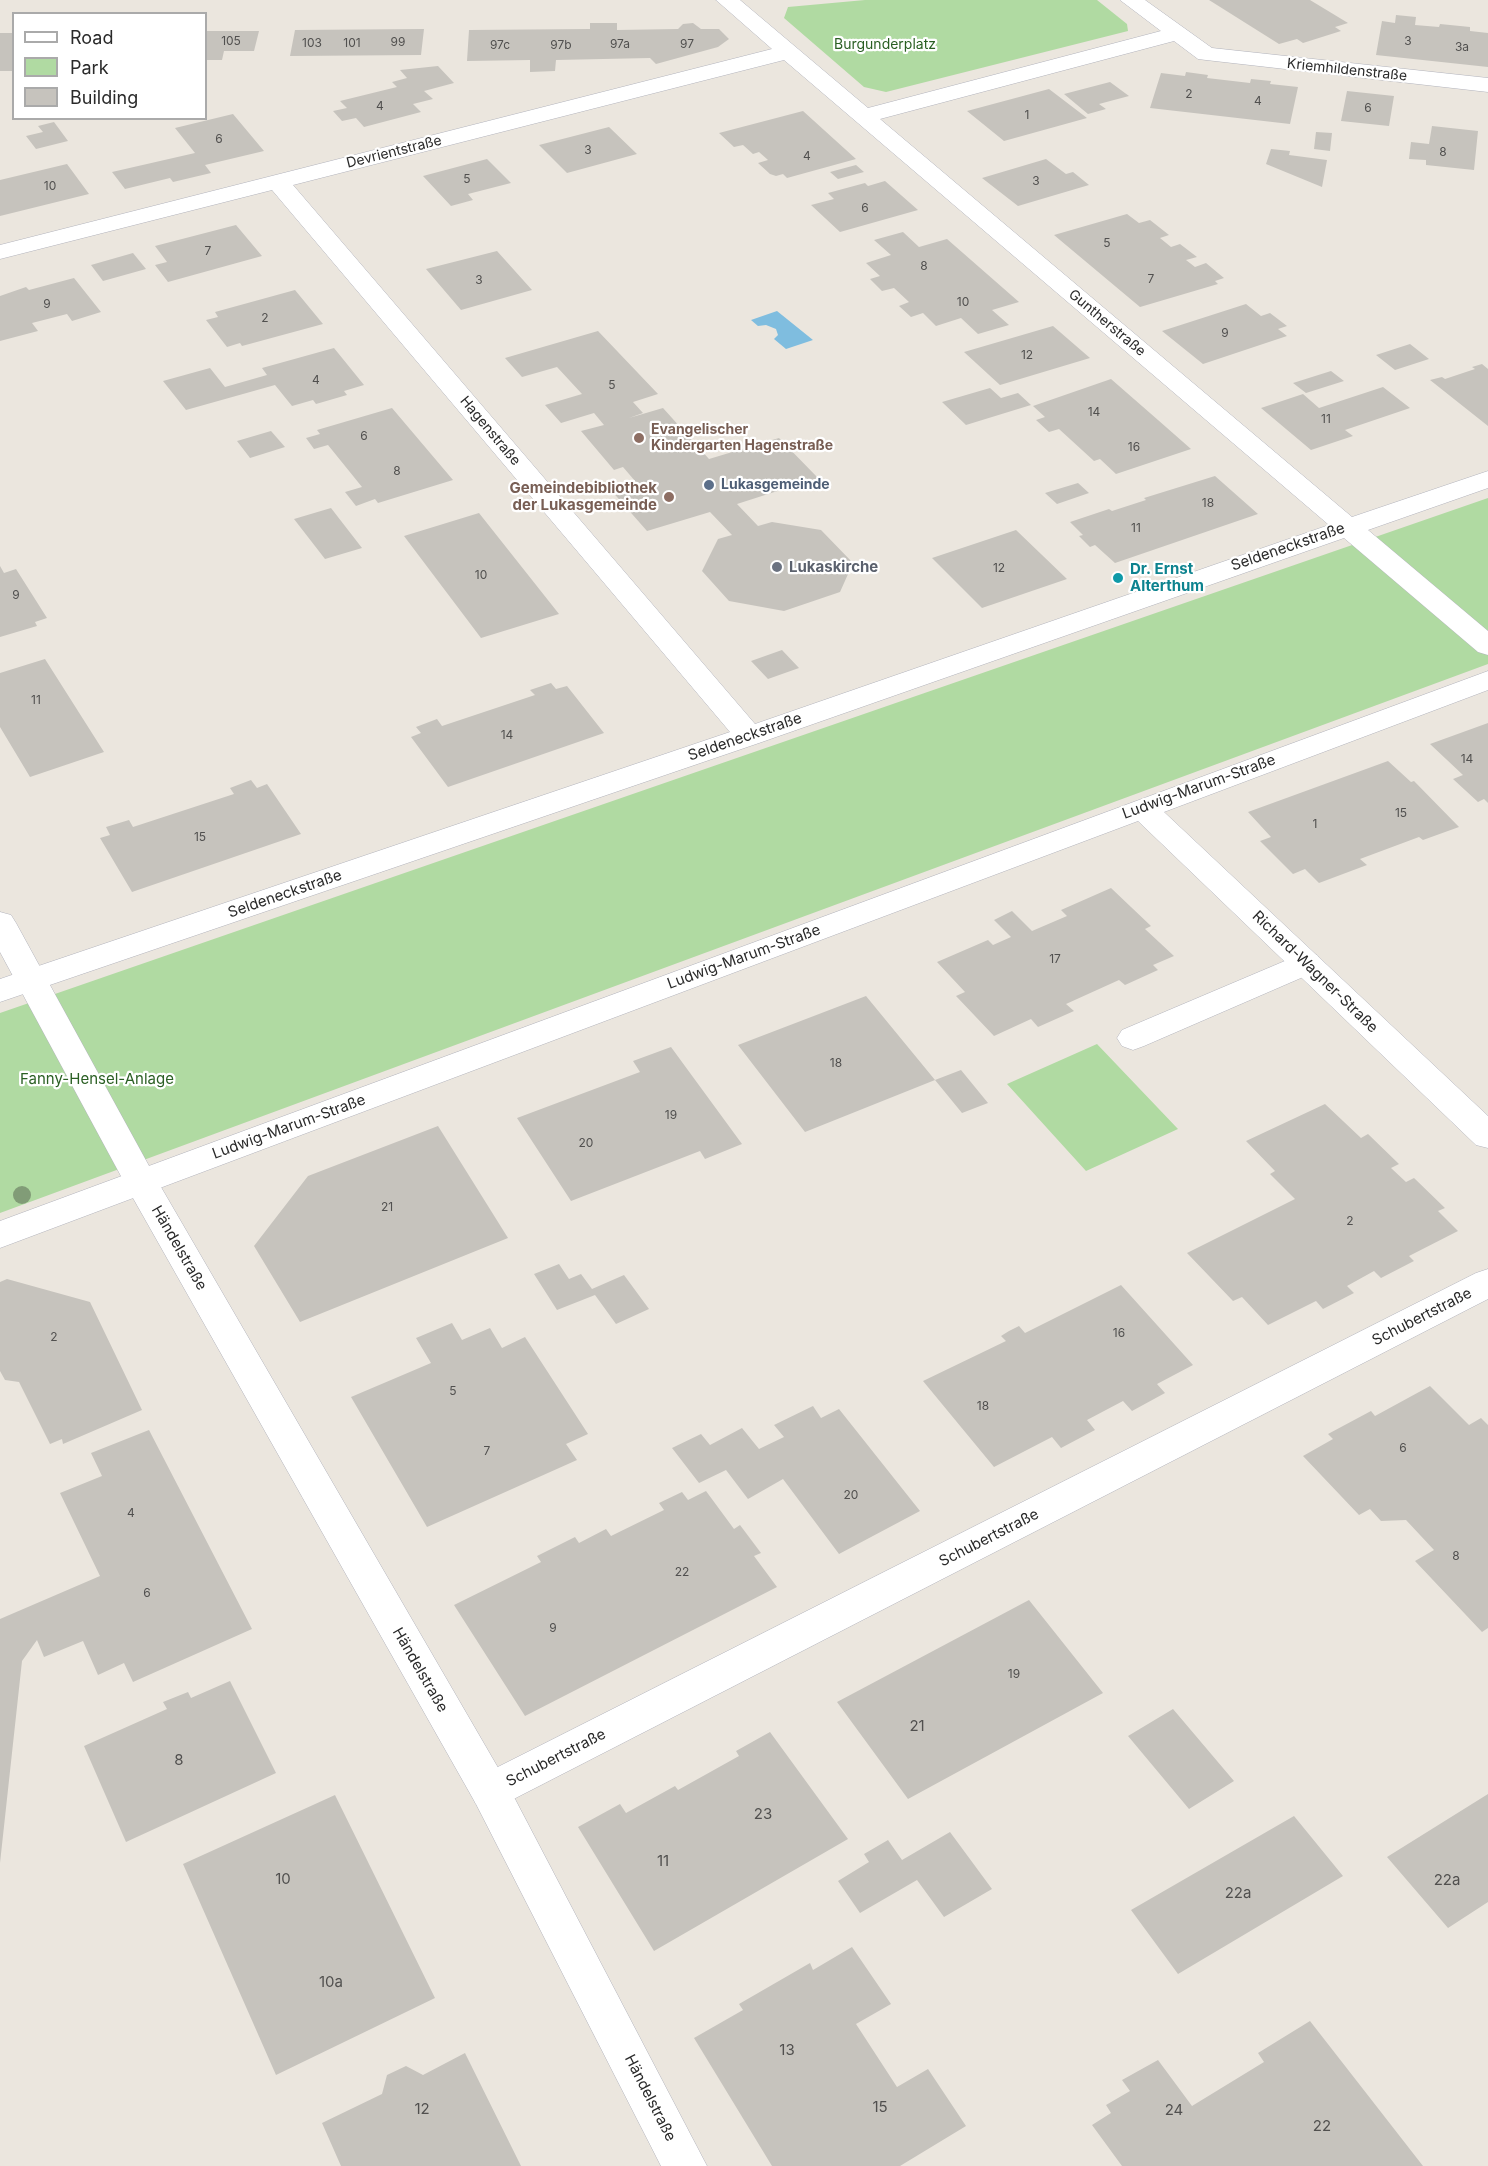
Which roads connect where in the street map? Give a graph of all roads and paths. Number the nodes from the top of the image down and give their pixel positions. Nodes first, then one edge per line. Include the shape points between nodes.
1 (727, 0) edge
2 (1131, 0) edge
3 (1176, 34) junction
4 (1134, 45) junction
5 (788, 52) junction
6 (1206, 54) junction
7 (1488, 85) edge
8 (864, 116) junction
9 (278, 182) junction
10 (0, 252) edge
11 (1488, 479) edge
12 (1346, 527) junction
13 (1488, 646) edge
14 (1488, 680) edge
15 (749, 736) junction
16 (1142, 808) junction
17 (0, 923) edge
18 (1305, 963) junction
19 (30, 981) junction
20 (0, 991) edge
21 (1133, 1038) dead end
22 (1488, 1136) edge
23 (141, 1182) junction
24 (0, 1235) edge
25 (1482, 1296) edge
26 (490, 1791) junction
27 (685, 2166) edge

1 - 5 street, Guntherstraße
2 - 3 street
3 - 4 street
3 - 6 street, Kriemhildenstraße
4 - 6 street, Kriemhildenstraße
4 - 8 street
5 - 8 street, Guntherstraße
5 - 9 street, Devrientstraße
6 - 7 street, Kriemhildenstraße
8 - 12 street, Guntherstraße
9 - 10 street, Devrientstraße
9 - 15 street, Hagenstraße
11 - 12 street, Seldeneckstraße
12 - 13 street, Guntherstraße
12 - 15 street, Seldeneckstraße
14 - 16 street, Ludwig-Marum-Straße
15 - 19 street, Seldeneckstraße
16 - 18 street, Richard-Wagner-Straße
16 - 23 street, Ludwig-Marum-Straße
17 - 19 street
18 - 21 street
18 - 22 street, Richard-Wagner-Straße
19 - 20 street, Seldeneckstraße
19 - 23 street
23 - 24 street, Ludwig-Marum-Straße
23 - 26 street, Händelstraße
25 - 26 street, Schubertstraße
26 - 27 street, Händelstraße

